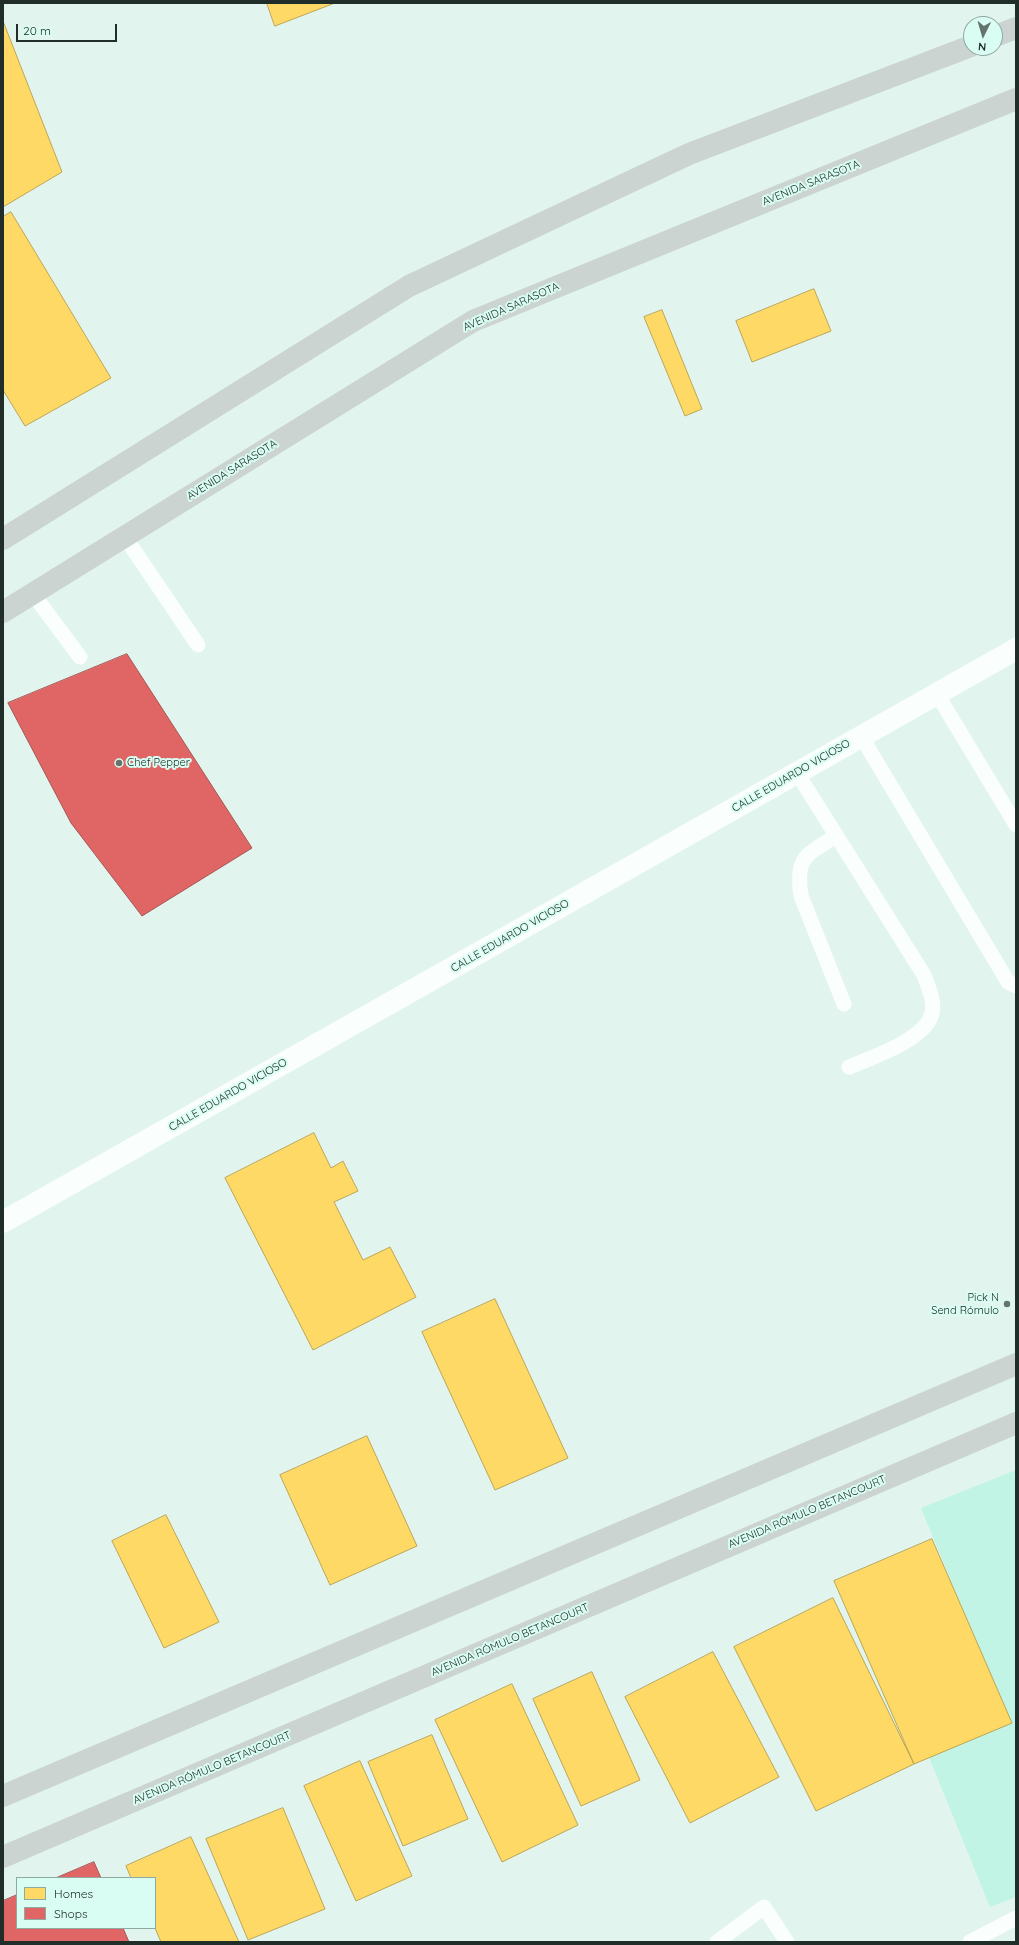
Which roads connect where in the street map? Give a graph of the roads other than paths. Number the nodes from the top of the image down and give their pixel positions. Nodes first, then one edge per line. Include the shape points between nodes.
1 (1016, 28) edge
2 (1003, 33) edge
3 (963, 49) edge
4 (1016, 99) edge
5 (125, 536) junction
6 (3, 539) edge
7 (33, 594) junction
8 (3, 612) edge
9 (198, 645) dead end
10 (1016, 649) edge
11 (80, 657) dead end
12 (937, 694) junction
13 (861, 736) junction
14 (796, 773) junction
15 (1016, 825) edge
16 (836, 836) junction
17 (1016, 986) edge
18 (844, 1004) dead end
19 (849, 1067) dead end
20 (3, 1222) edge
21 (1016, 1364) edge
22 (1016, 1423) edge
23 (3, 1796) edge
24 (3, 1857) edge
25 (1016, 1918) edge
26 (717, 1942) edge
27 (787, 1942) edge
28 (970, 1942) edge

1 - 2 main road
3 - 6 main road via 689,154 408,286
4 - 5 main road, AVENIDA SARASOTA via 473,321
5 - 7 main road, AVENIDA SARASOTA
5 - 9 lane
7 - 8 main road, AVENIDA SARASOTA
7 - 11 lane
10 - 12 street, CALLE EDUARDO VICIOSO
12 - 13 street, CALLE EDUARDO VICIOSO
12 - 15 lane
13 - 14 street, CALLE EDUARDO VICIOSO
13 - 17 lane via 1008,982
14 - 16 lane
14 - 20 street, CALLE EDUARDO VICIOSO
16 - 18 lane via 808,854 800,864 799,882 801,896
16 - 19 lane via 924,975 933,1000 932,1015 916,1035
21 - 23 main road
22 - 24 main road, AVENIDA RÓMULO BETANCOURT
25 - 28 lane
26 - 27 lane via 764,1908

